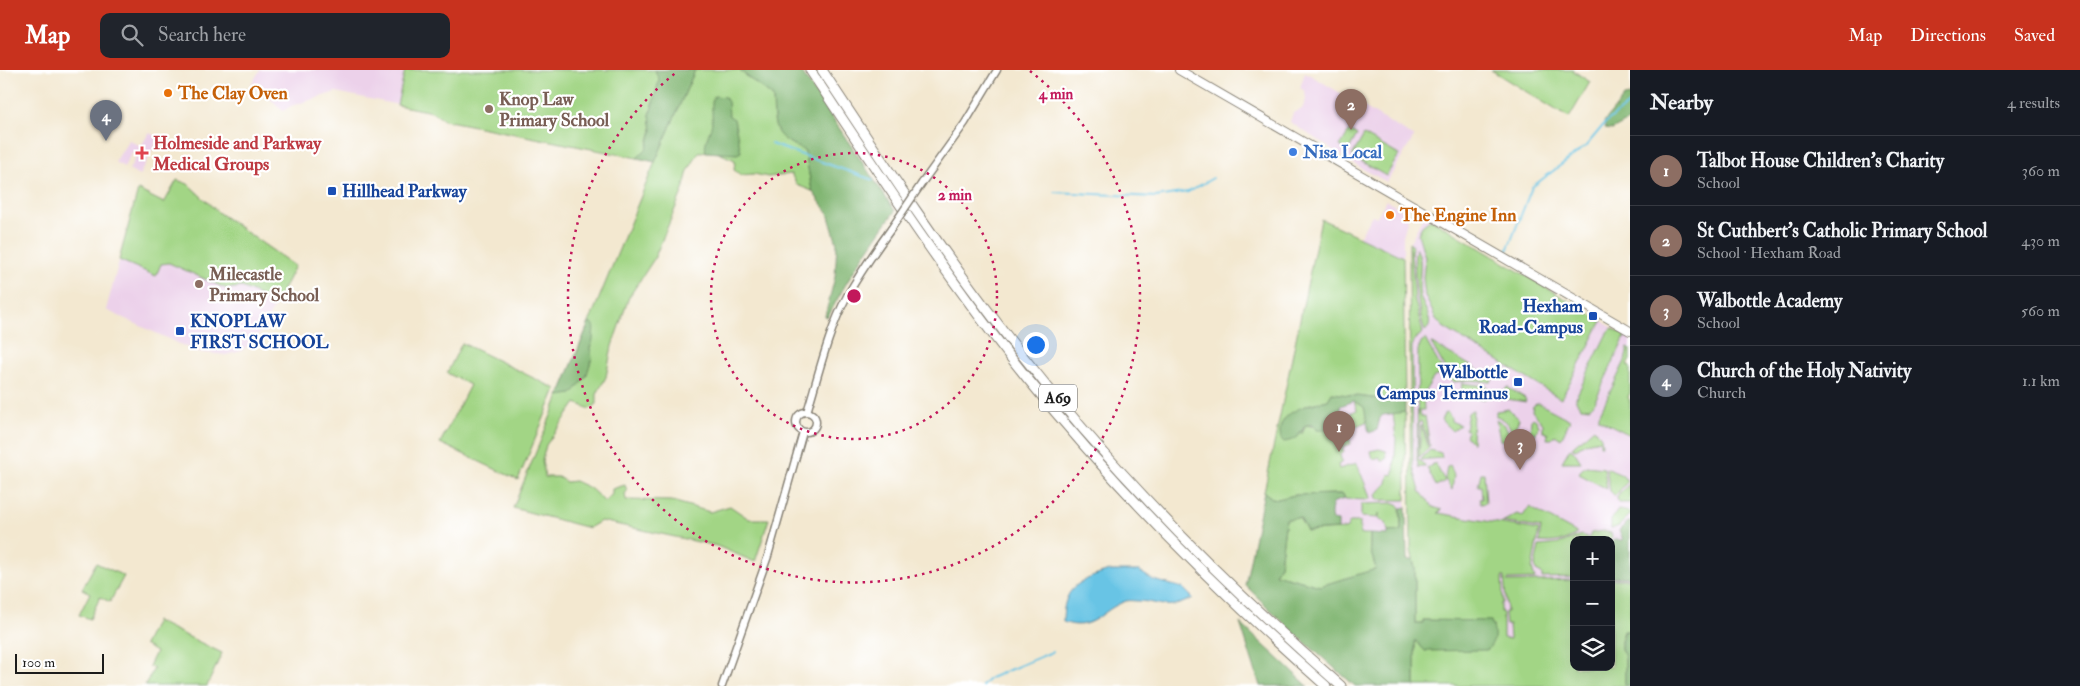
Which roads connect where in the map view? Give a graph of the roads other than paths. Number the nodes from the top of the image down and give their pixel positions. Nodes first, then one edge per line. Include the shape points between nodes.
1 (810, 70) edge
2 (822, 70) edge
3 (997, 70) edge
4 (1179, 70) edge
5 (1630, 331) edge
6 (808, 412) junction
7 (803, 432) junction
8 (722, 686) edge
9 (1326, 686) edge
10 (1341, 686) edge

1 - 9 highway, A69 via 915,228 1057,414 1175,544
2 - 10 highway, A69 via 998,325 1066,408 1183,537
3 - 6 street, bridge via 965,123 867,263 847,297 825,351
4 - 5 main road
6 - 7 street via 795,420 797,428
6 - 7 street via 816,423 811,431
7 - 8 street via 768,556

